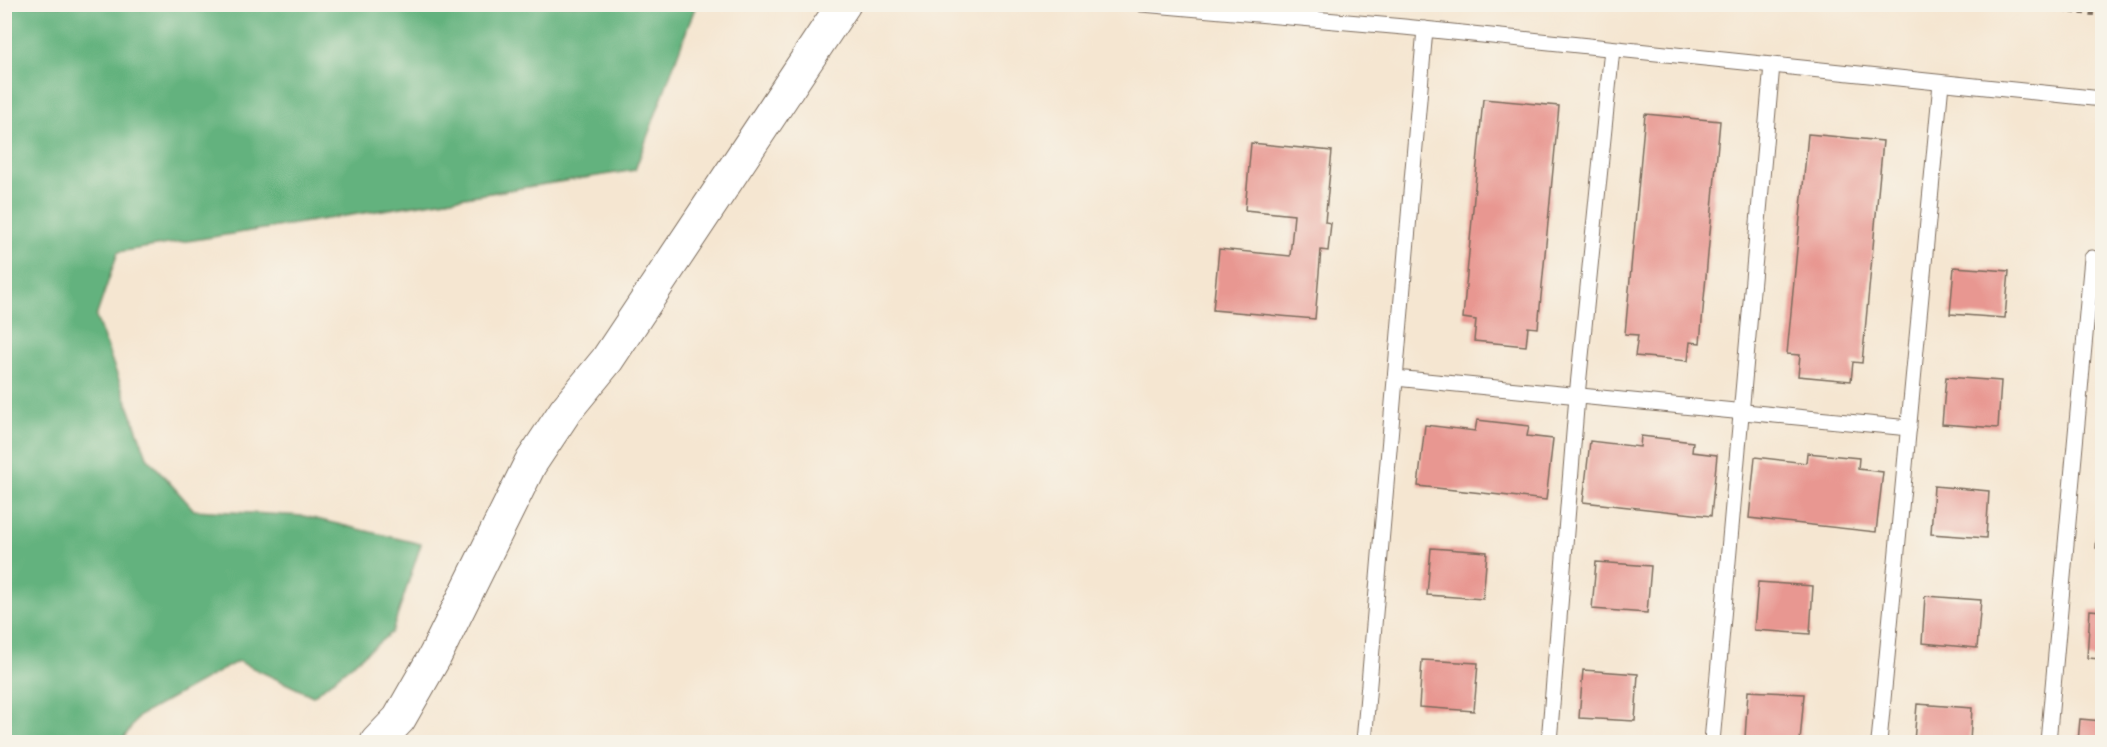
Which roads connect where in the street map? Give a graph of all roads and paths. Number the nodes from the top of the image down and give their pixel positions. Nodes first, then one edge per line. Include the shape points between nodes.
1 (844, 4) edge
2 (1142, 4) edge
3 (2000, 4) edge
4 (2103, 15) edge
5 (1425, 29) junction
6 (1612, 48) junction
7 (1772, 65) junction
8 (1941, 83) junction
9 (2103, 99) edge
10 (2092, 258) dead end
11 (1395, 378) junction
12 (1577, 396) junction
13 (1741, 412) junction
14 (1909, 428) junction
15 (377, 742) edge
16 (1364, 742) edge
17 (1549, 742) edge
18 (1712, 742) edge
19 (1879, 742) edge
20 (2048, 742) edge

1 - 15 street via 607,360 566,410 530,464 435,656 399,718
2 - 5 lane
3 - 4 path
5 - 6 lane
5 - 11 lane
6 - 7 lane
6 - 12 lane
7 - 8 lane
7 - 13 lane
8 - 9 lane
8 - 14 lane
10 - 20 lane
11 - 12 lane
11 - 16 lane
12 - 13 lane
12 - 17 lane
13 - 14 lane
13 - 18 lane
14 - 19 lane

